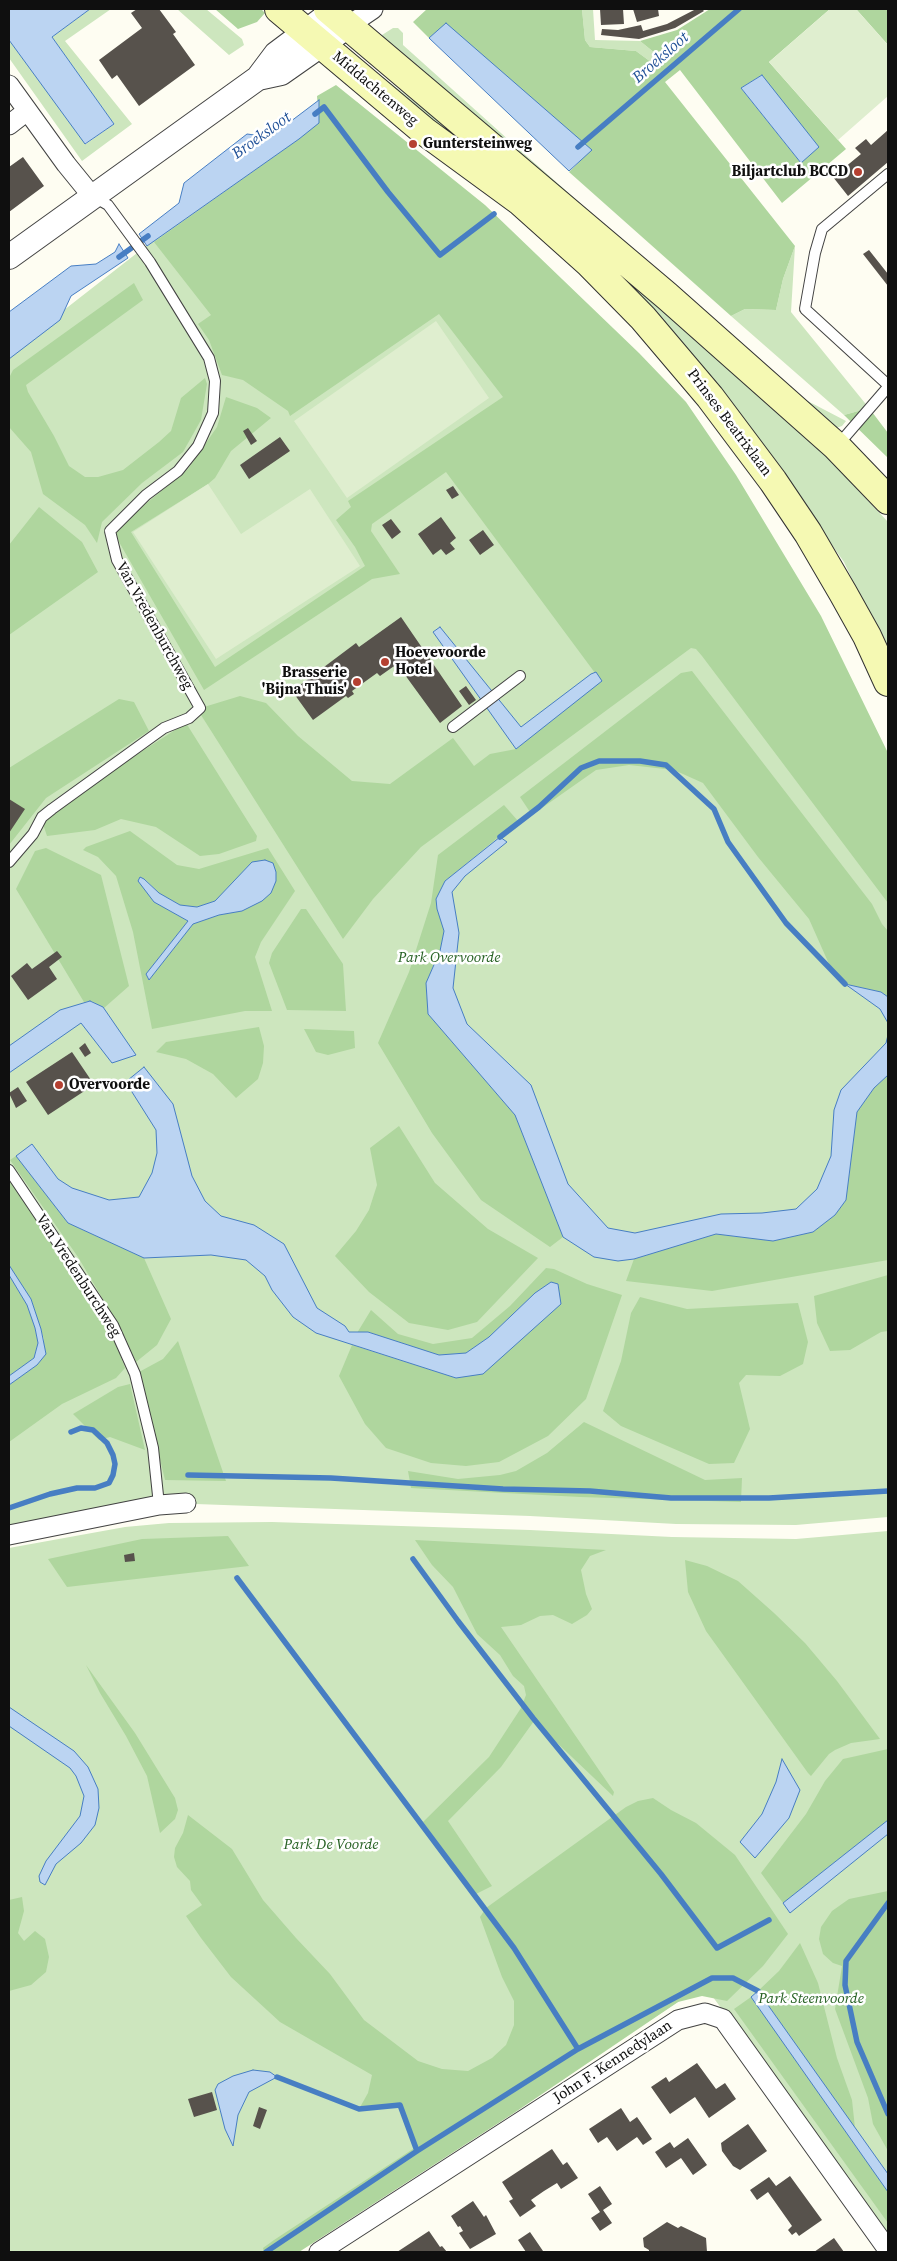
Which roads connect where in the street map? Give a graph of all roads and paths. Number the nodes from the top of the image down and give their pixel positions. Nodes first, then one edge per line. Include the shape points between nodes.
1 (279, 9) edge
2 (373, 9) edge
3 (336, 14) edge
4 (314, 38) junction
5 (9, 86) edge
6 (27, 111) junction
7 (9, 124) edge
8 (888, 174) edge
9 (530, 195) junction
10 (92, 196) junction
11 (9, 257) edge
12 (888, 386) edge
13 (836, 446) junction
14 (888, 500) edge
15 (520, 676) dead end
16 (888, 682) edge
17 (453, 727) dead end
18 (9, 862) edge
19 (9, 1170) edge
20 (186, 1502) dead end
21 (159, 1505) junction
22 (9, 1535) edge
23 (888, 2250) edge
24 (320, 2252) edge

1 - 4 main road, Middachtenweg
2 - 3 street
3 - 4 street
3 - 9 main road, Middachtenweg
4 - 9 main road, Middachtenweg via 424,131
4 - 10 street via 281,73 258,78
5 - 6 street
6 - 7 street
6 - 10 street
8 - 12 lane via 842,208 822,229 805,308
9 - 13 main road via 667,296
9 - 16 main road, Prinses Beatrixlaan via 588,262 643,318 742,438 808,533 867,636
10 - 11 street
10 - 18 lane, Van Vredenburchweg via 108,205 150,262 209,358 215,381 213,413 198,446 178,471 146,495 110,531 117,560 200,708 189,718 164,728 42,817 33,834
12 - 13 lane
13 - 14 main road
15 - 17 lane
19 - 21 lane, Van Vredenburchweg via 113,1325 135,1374 153,1448
20 - 21 street
21 - 22 street
23 - 24 street, John F. Kennedylaan via 723,2019 705,2013 678,2020

